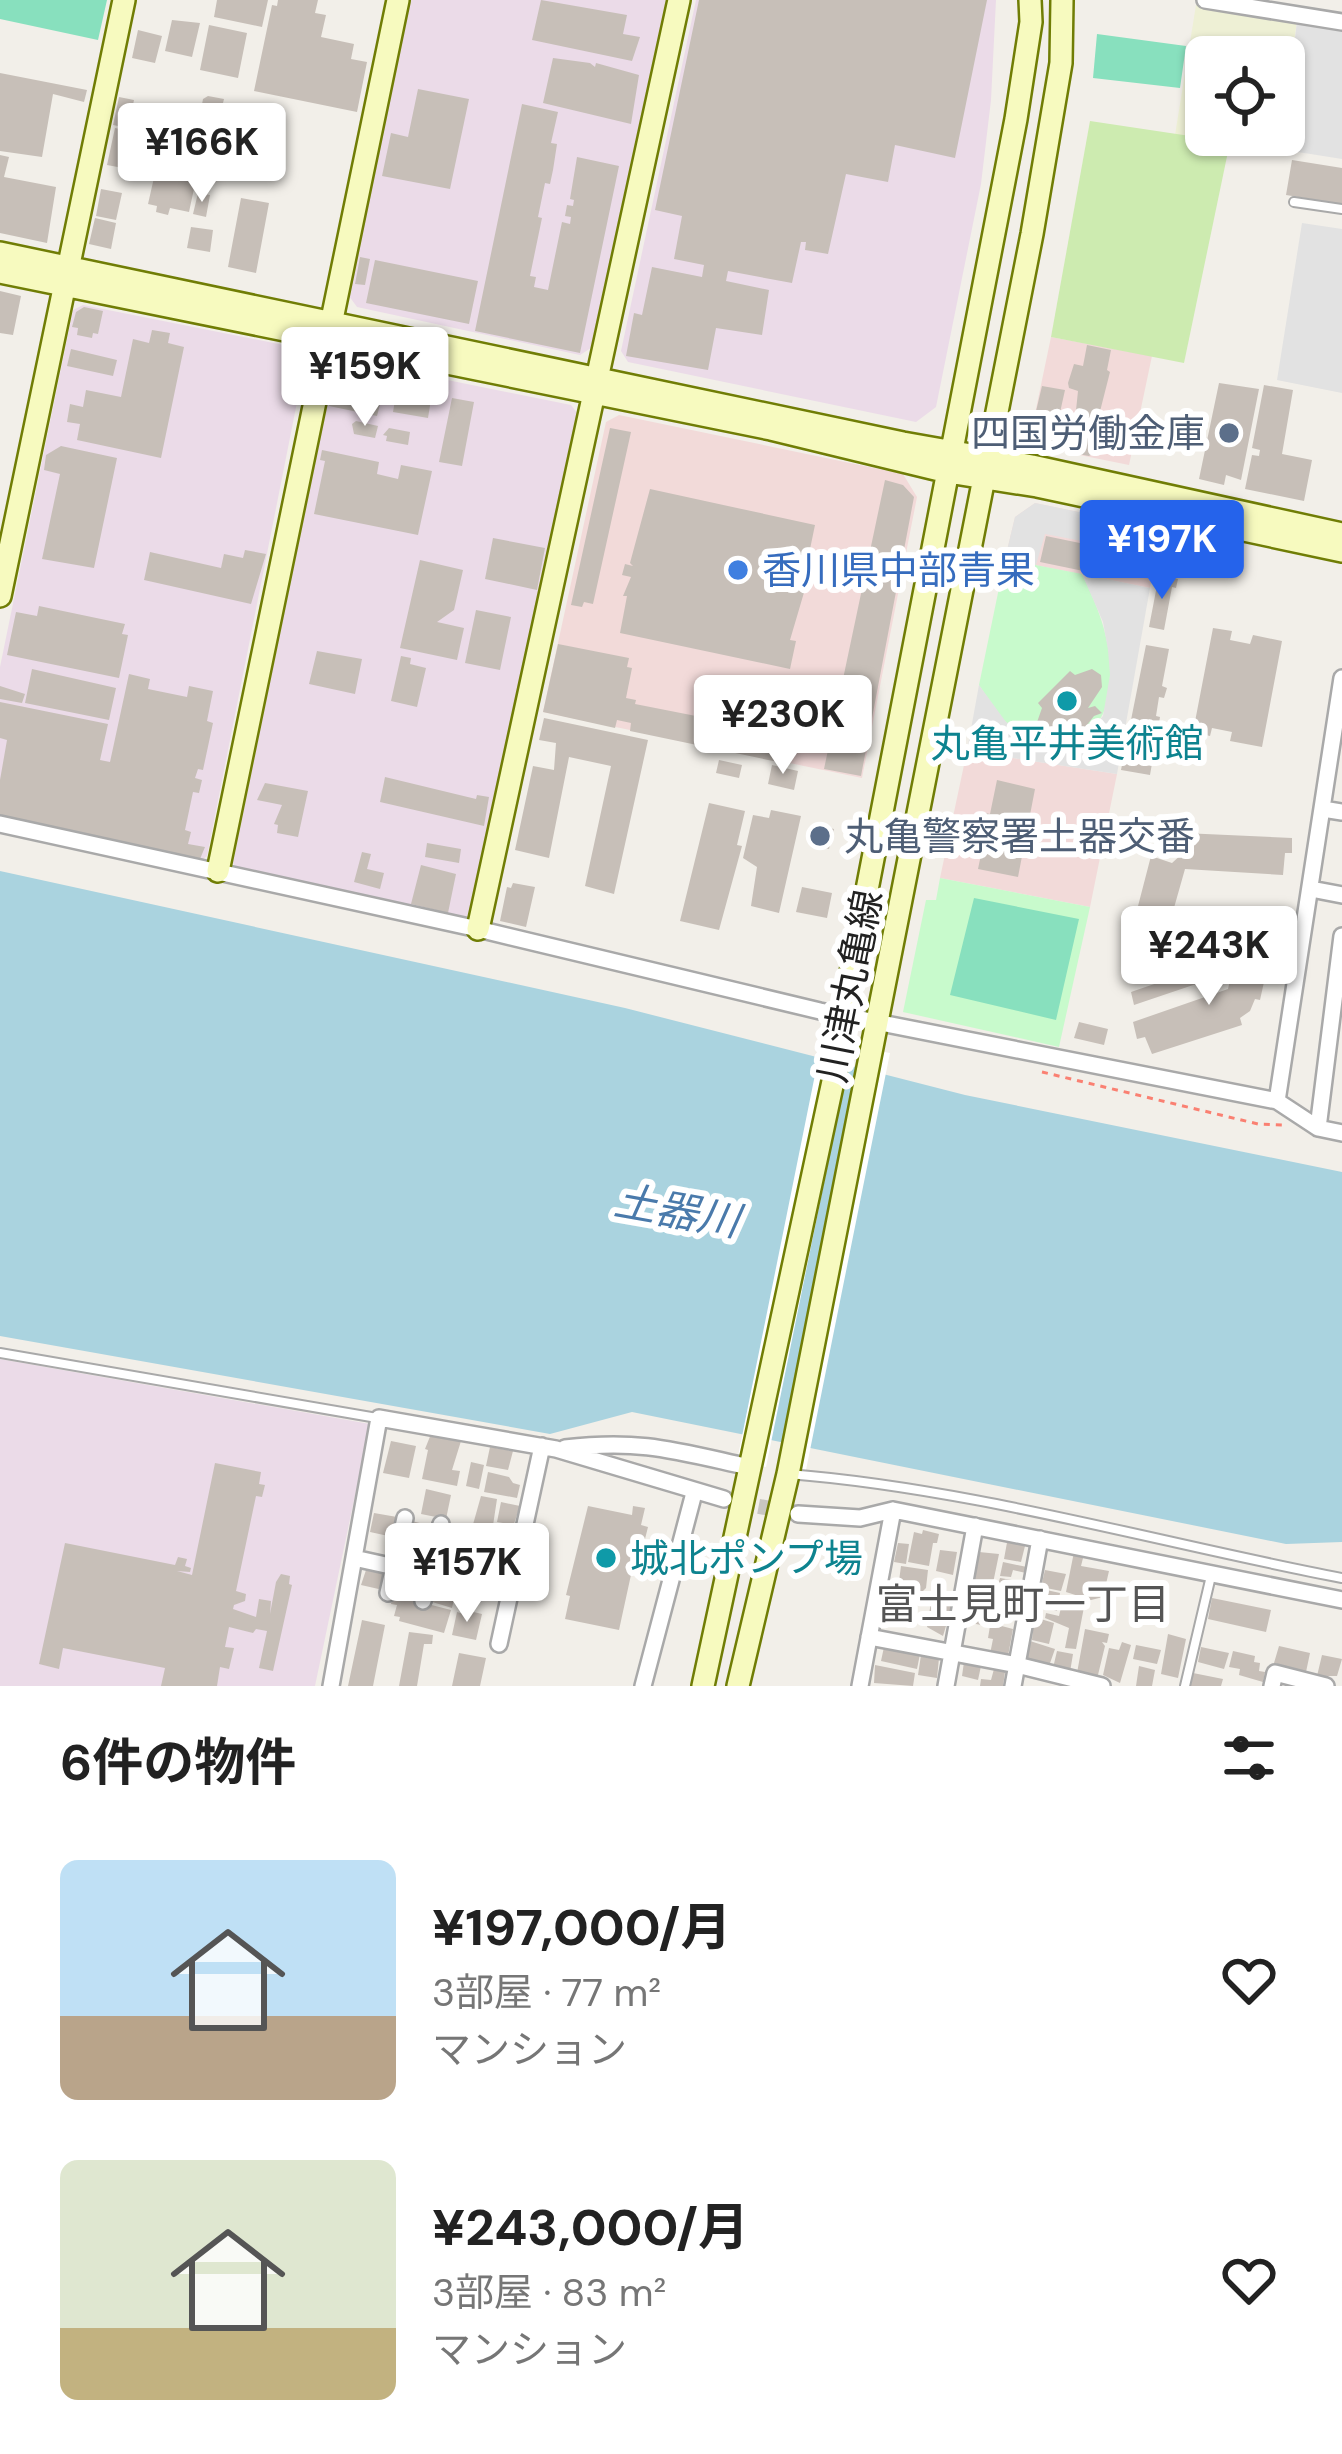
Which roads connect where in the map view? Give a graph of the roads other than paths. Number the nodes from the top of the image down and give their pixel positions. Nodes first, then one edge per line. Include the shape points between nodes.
1 (124, 0) edge
2 (398, 0) edge
3 (680, 0) edge
4 (1030, 0) edge
5 (1061, 0) edge
6 (1205, 0) edge
7 (1342, 22) edge
8 (1294, 202) dead end
9 (1342, 209) edge
10 (0, 253) edge
11 (0, 272) edge
12 (66, 277) junction
13 (332, 329) junction
14 (595, 386) junction
15 (950, 461) junction
16 (986, 468) junction
17 (1342, 534) edge
18 (1342, 551) edge
19 (0, 596) edge
20 (1342, 678) edge
21 (1323, 809) junction
22 (1342, 812) edge
23 (0, 824) edge
24 (218, 872) junction
25 (1311, 889) junction
26 (1342, 895) edge
27 (478, 929) junction
28 (1342, 936) edge
29 (845, 1016) junction
30 (877, 1022) junction
31 (1336, 1026) edge
32 (1277, 1100) junction
33 (1318, 1128) junction
34 (1342, 1133) edge
35 (0, 1353) edge
36 (380, 1418) junction
37 (549, 1448) junction
38 (748, 1467) junction
39 (788, 1474) junction
40 (694, 1493) junction
41 (724, 1499) tunnel mouth
42 (893, 1510) junction
43 (798, 1514) tunnel mouth
44 (405, 1518) dead end
45 (440, 1524) dead end
46 (975, 1526) junction
47 (1040, 1539) junction
48 (354, 1558) junction
49 (394, 1567) junction
50 (1211, 1574) junction
51 (429, 1575) junction
52 (1342, 1578) edge
53 (458, 1581) dead end
54 (388, 1593) dead end
55 (1342, 1600) edge
56 (423, 1601) dead end
57 (869, 1637) junction
58 (499, 1644) dead end
59 (952, 1653) junction
60 (1017, 1665) junction
61 (1095, 1685) edge
62 (331, 1686) edge
63 (643, 1686) edge
64 (703, 1686) edge
65 (738, 1686) edge
66 (860, 1686) edge
67 (946, 1686) edge
68 (1013, 1686) edge
69 (1185, 1686) edge
70 (1272, 1686) edge
71 (1326, 1686) edge

1 - 12 street
2 - 13 street
3 - 14 street
4 - 15 street, 川津丸亀線 via 1016,119
5 - 16 street, 川津丸亀線 via 1049,146
6 - 7 street
8 - 9 lane
10 - 12 street
11 - 12 street
12 - 13 street
12 - 19 street
13 - 14 street
13 - 24 street
14 - 15 street
14 - 27 street
15 - 16 street
15 - 29 street, 川津丸亀線
16 - 17 street
16 - 18 street
16 - 30 street, 川津丸亀線
20 - 21 street
21 - 22 street
21 - 25 street
23 - 24 street
24 - 27 street
25 - 26 street
25 - 32 street
27 - 29 street
28 - 31 street
29 - 30 street
29 - 38 street, 川津丸亀線
30 - 32 street
30 - 39 street, 川津丸亀線
31 - 33 street
32 - 33 street
33 - 34 street
35 - 36 lane
36 - 37 street
36 - 48 street
37 - 38 street via 652,1444
37 - 40 street
37 - 58 street
38 - 64 street, 川津丸亀線
39 - 52 lane via 954,1497
39 - 65 street, 川津丸亀線
40 - 41 street
40 - 63 street
42 - 43 street
42 - 46 street
42 - 57 street
44 - 49 street
45 - 51 street
46 - 47 street
46 - 59 street
47 - 50 street
47 - 60 street
48 - 49 street
48 - 62 street
49 - 51 street
49 - 54 street
50 - 55 street
50 - 69 lane
51 - 53 street
51 - 56 street
57 - 59 street
57 - 66 street
59 - 60 street
59 - 67 street
60 - 61 street
60 - 68 street
70 - 71 street via 1275,1673

